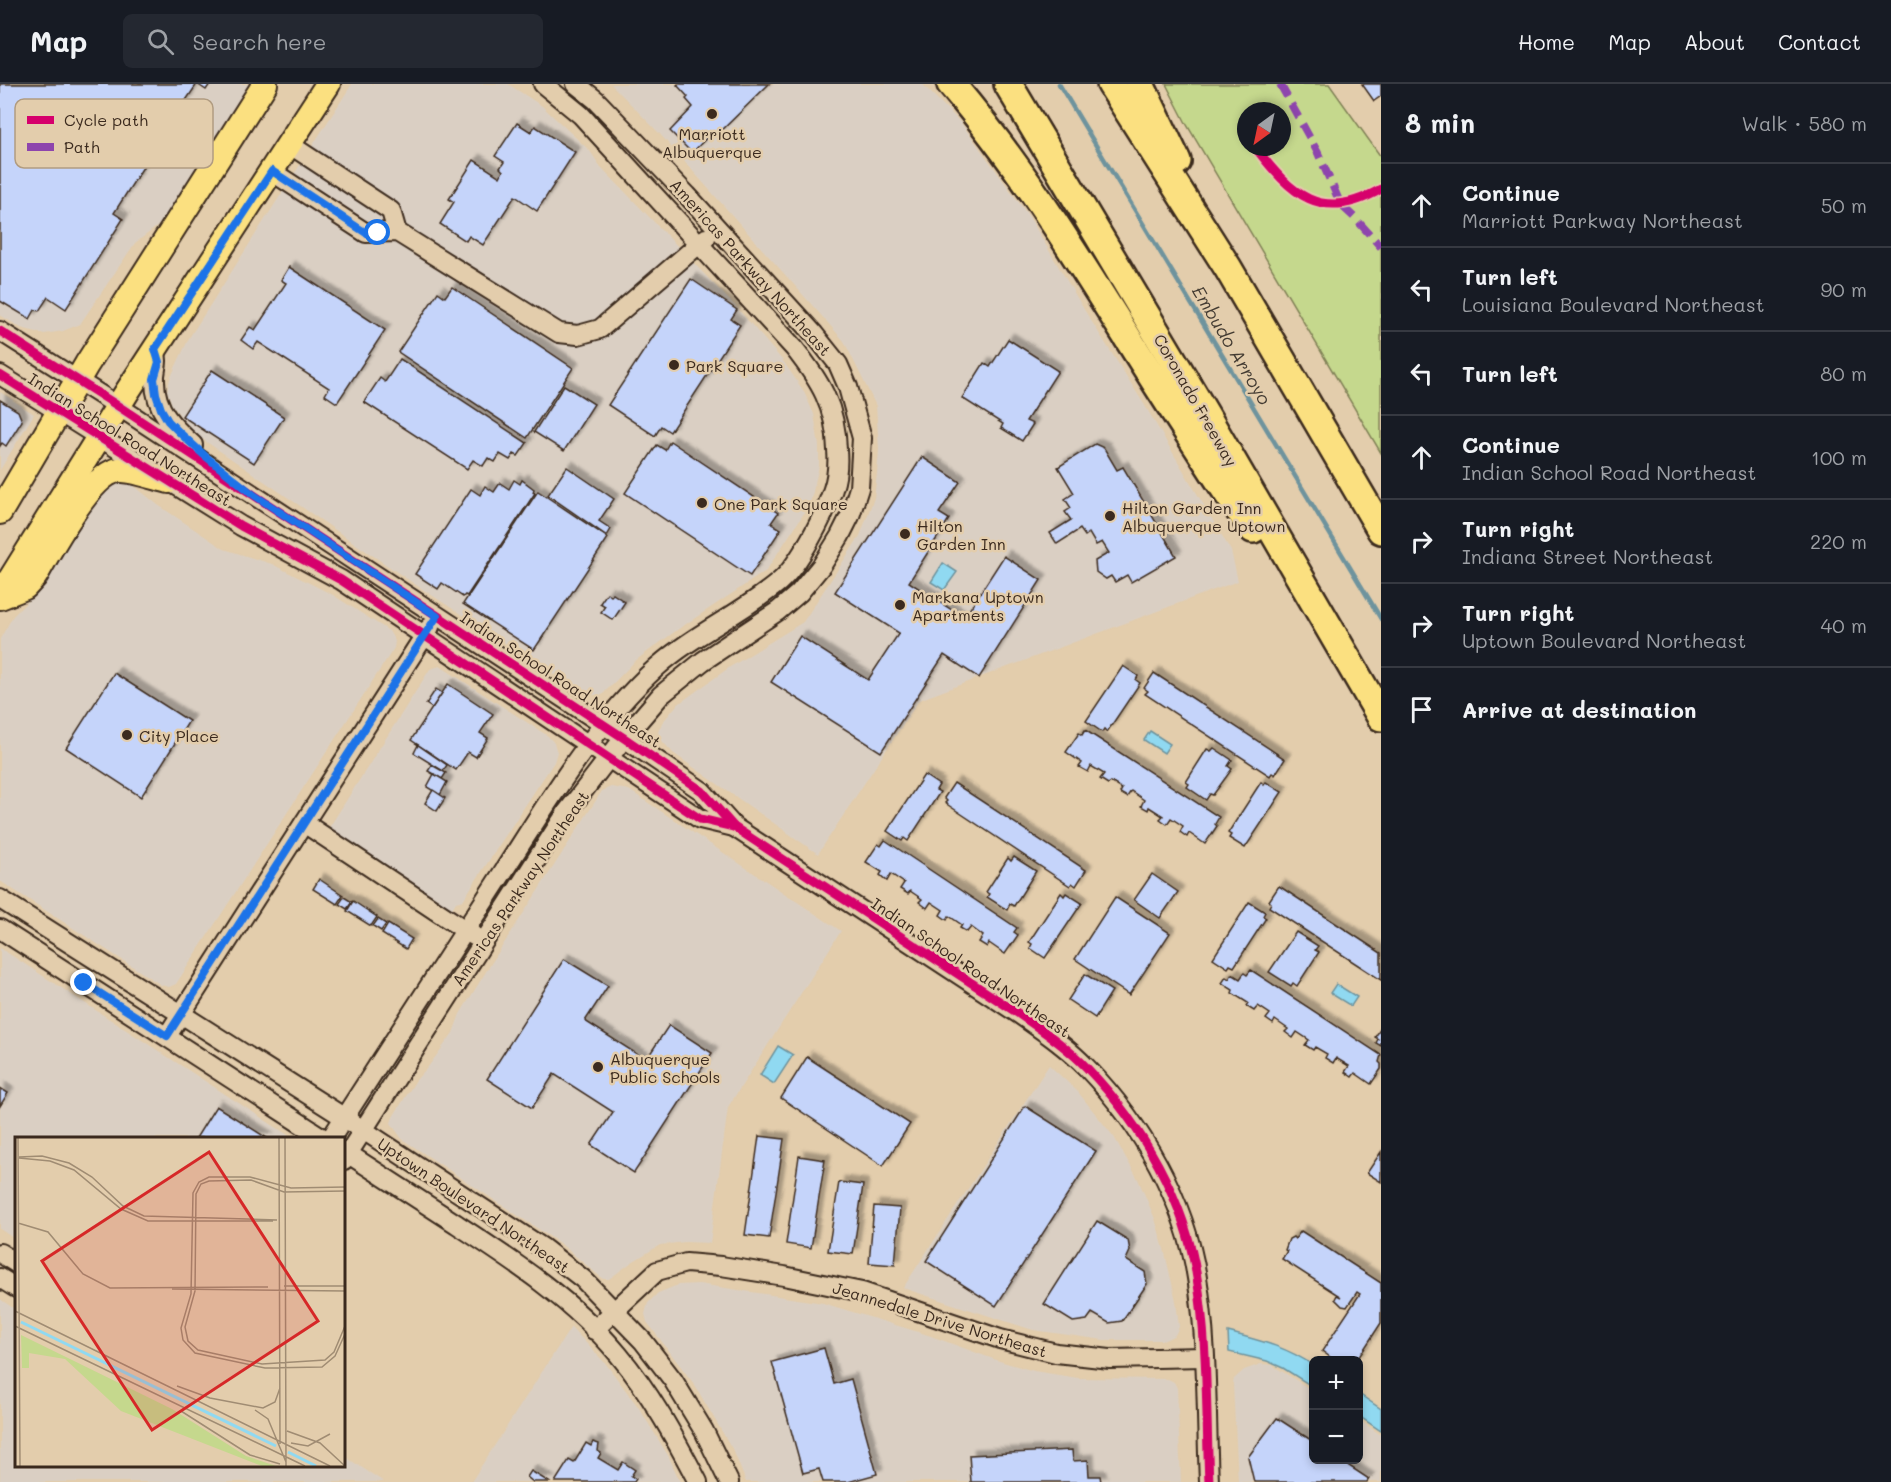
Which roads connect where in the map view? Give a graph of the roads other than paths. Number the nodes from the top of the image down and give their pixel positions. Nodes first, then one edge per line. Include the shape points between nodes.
1 (265, 84) edge
2 (328, 84) edge
3 (543, 84) edge
4 (576, 84) edge
5 (951, 84) edge
6 (1008, 84) edge
7 (1111, 84) edge
8 (1140, 84) edge
9 (289, 144) junction
10 (213, 166) edge
11 (212, 168) edge
12 (272, 171) junction
13 (717, 228) junction
14 (397, 232) junction
15 (699, 244) junction
16 (1228, 268) junction
17 (0, 331) edge
18 (155, 349) junction
19 (0, 375) edge
20 (78, 380) junction
21 (118, 405) junction
22 (59, 413) junction
23 (99, 437) junction
24 (170, 481) junction
25 (254, 495) junction
26 (0, 512) edge
27 (1381, 530) edge
28 (0, 596) edge
29 (437, 616) junction
30 (1325, 623) junction
31 (424, 636) junction
32 (1381, 717) edge
33 (604, 725) junction
34 (624, 738) junction
35 (588, 745) junction
36 (609, 759) junction
37 (304, 823) junction
38 (734, 827) junction
39 (0, 899) edge
40 (0, 929) edge
41 (465, 930) junction
42 (483, 942) junction
43 (181, 1015) junction
44 (167, 1036) junction
45 (345, 1118) junction
46 (363, 1131) junction
47 (321, 1137) edge
48 (333, 1137) edge
49 (345, 1155) edge
50 (0, 1253) edge
51 (15, 1262) edge
52 (0, 1278) edge
53 (15, 1287) edge
54 (614, 1311) junction
55 (594, 1329) junction
56 (1204, 1357) junction
57 (698, 1482) edge
58 (729, 1482) edge
59 (1209, 1482) edge

1 - 10 main road
2 - 9 main road
3 - 15 street, Americas Parkway Northeast via 581,115
4 - 13 street, Americas Parkway Northeast via 596,99
5 - 30 highway via 1031,188 1242,514
6 - 30 highway, Coronado Freeway
7 - 16 highway
8 - 16 highway
9 - 12 main road
9 - 14 street via 391,211
11 - 20 main road
12 - 14 street via 366,233
12 - 18 main road
13 - 15 street
13 - 34 street, Americas Parkway Northeast via 838,364 862,438 859,488 840,536 799,593 681,677
14 - 15 street via 541,323 559,333 579,335 600,329
15 - 33 street, Americas Parkway Northeast via 794,348 825,394 836,427 838,461 834,488 802,555 781,581 665,660
16 - 27 highway
17 - 20 street, Indian School Road Northeast
18 - 21 main road
18 - 25 street via 159,362 154,379 156,394 168,421
19 - 22 street, Indian School Road Northeast
20 - 21 street, Indian School Road Northeast
20 - 22 main road
21 - 23 main road
21 - 25 street, Indian School Road Northeast
22 - 23 street, Indian School Road Northeast
22 - 26 main road
23 - 24 street, Indian School Road Northeast
23 - 28 main road
24 - 28 main road via 119,470 102,477 80,502 35,576 25,587
24 - 31 street, Indian School Road Northeast via 241,526 341,580
25 - 29 street, Indian School Road Northeast
29 - 31 street
29 - 33 street, Indian School Road Northeast
30 - 32 highway, Coronado Freeway
31 - 35 street, Indian School Road Northeast
31 - 37 street
33 - 34 street, Indian School Road Northeast
33 - 35 street, Americas Parkway Northeast
34 - 36 street, Americas Parkway Northeast
34 - 38 street, Indian School Road Northeast via 702,791
35 - 36 street, Indian School Road Northeast
35 - 41 street, Americas Parkway Northeast
36 - 38 street, Indian School Road Northeast via 700,819
36 - 42 street, Americas Parkway Northeast via 544,845
37 - 41 street
37 - 43 street
38 - 56 street, Indian School Road Northeast via 1019,1014 1086,1068 1141,1136 1179,1213 1197,1277
39 - 43 street, Uptown Boulevard Northeast
40 - 44 street
41 - 42 street
41 - 45 street, Americas Parkway Northeast
42 - 46 street, Americas Parkway Northeast
43 - 44 street
43 - 45 street, Uptown Boulevard Northeast
44 - 47 street
45 - 46 street, Uptown Boulevard Northeast
45 - 48 street, Americas Parkway Northeast
46 - 49 street, Americas Parkway Northeast
46 - 54 street, Uptown Boulevard Northeast via 543,1248 583,1279
49 - 55 street, Uptown Boulevard Northeast via 528,1271
50 - 51 street
52 - 53 street
54 - 55 street, Jeannedale Drive Northeast
54 - 56 street, Jeannedale Drive Northeast via 657,1270 686,1263 784,1276 862,1292 1000,1339 1056,1353 1110,1359
54 - 58 street, Uptown Boulevard Northeast via 673,1380
55 - 57 street, Uptown Boulevard Northeast via 650,1398
56 - 59 street, Indian School Road Northeast

